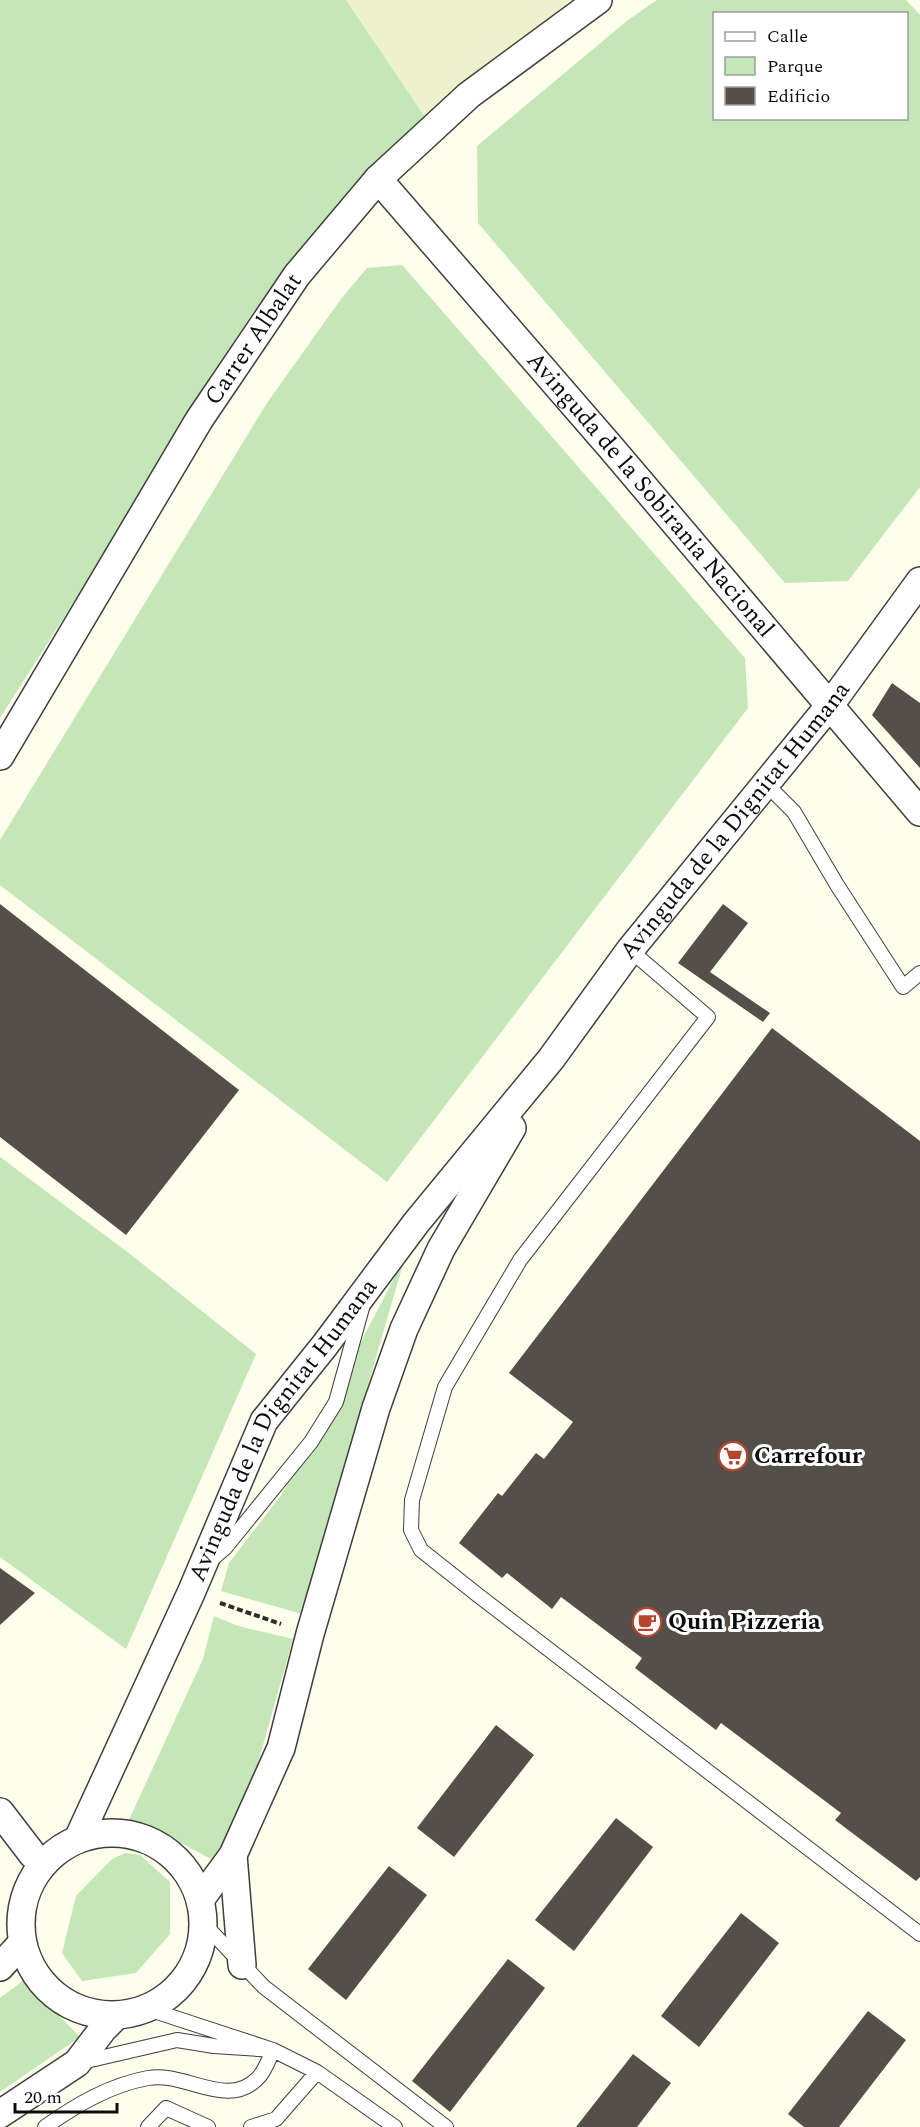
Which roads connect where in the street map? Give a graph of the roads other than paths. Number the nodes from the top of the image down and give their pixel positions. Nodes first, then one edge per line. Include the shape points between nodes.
1 (598, 0) edge
2 (378, 179) junction
3 (920, 581) edge
4 (830, 705) junction
5 (0, 756) edge
6 (766, 784) junction
7 (920, 812) edge
8 (630, 950) junction
9 (920, 973) edge
10 (551, 1059) junction
11 (367, 1289) junction
12 (195, 1581) junction
13 (0, 1812) edge
14 (78, 1839) junction
15 (233, 1854) junction
16 (43, 1863) junction
17 (202, 1912) junction
18 (920, 1934) edge
19 (22, 1943) junction
20 (242, 1965) junction
21 (0, 1966) edge
22 (148, 2009) junction
23 (116, 2016) junction
24 (273, 2050) junction
25 (77, 2063) junction
26 (317, 2072) junction
27 (0, 2114) edge
28 (45, 2127) edge
29 (148, 2127) edge
30 (208, 2127) edge
31 (251, 2127) edge
32 (395, 2127) edge
33 (446, 2127) edge

1 - 2 street, Carrer Albalat via 469,94
2 - 4 street, Avinguda de la Sobirania Nacional
2 - 5 street, Carrer Albalat via 297,275 199,420
3 - 4 street, Avinguda de la Dignitat Humana
4 - 6 street, Avinguda de la Dignitat Humana
4 - 7 street, Avinguda de la Sobirania Nacional
6 - 8 street, Avinguda de la Dignitat Humana
6 - 9 lane via 794,812 903,987
8 - 10 street, Avinguda de la Dignitat Humana
8 - 18 lane via 708,1017 520,1260 451,1376 412,1500 411,1530 421,1550
10 - 11 street, Avinguda de la Dignitat Humana
10 - 15 street, Avinguda de la Dignitat Humana via 441,1249 404,1329 376,1408 281,1748
11 - 12 street, Avinguda de la Dignitat Humana via 264,1421
11 - 12 lane via 336,1402 311,1442
12 - 14 street, Avinguda de la Dignitat Humana
13 - 16 street
14 - 16 street
14 - 17 street via 108,1832 138,1836 166,1850 187,1872
15 - 17 street, Avinguda de la Dignitat Humana
15 - 20 street, Avinguda de la Dignitat Humana
16 - 19 street via 28,1887 21,1915
17 - 20 lane
17 - 22 street via 200,1950 188,1975 171,1994
19 - 21 street
19 - 23 street via 31,1967 46,1988 67,2004 91,2013
20 - 33 lane via 264,1987
22 - 23 street
22 - 24 lane
23 - 25 street
24 - 25 lane via 177,2040
24 - 26 lane
24 - 28 lane via 260,2077 244,2089 221,2091 169,2078 149,2078 77,2104
25 - 27 street
26 - 31 lane via 276,2119
26 - 32 lane
29 - 30 lane via 166,2108

